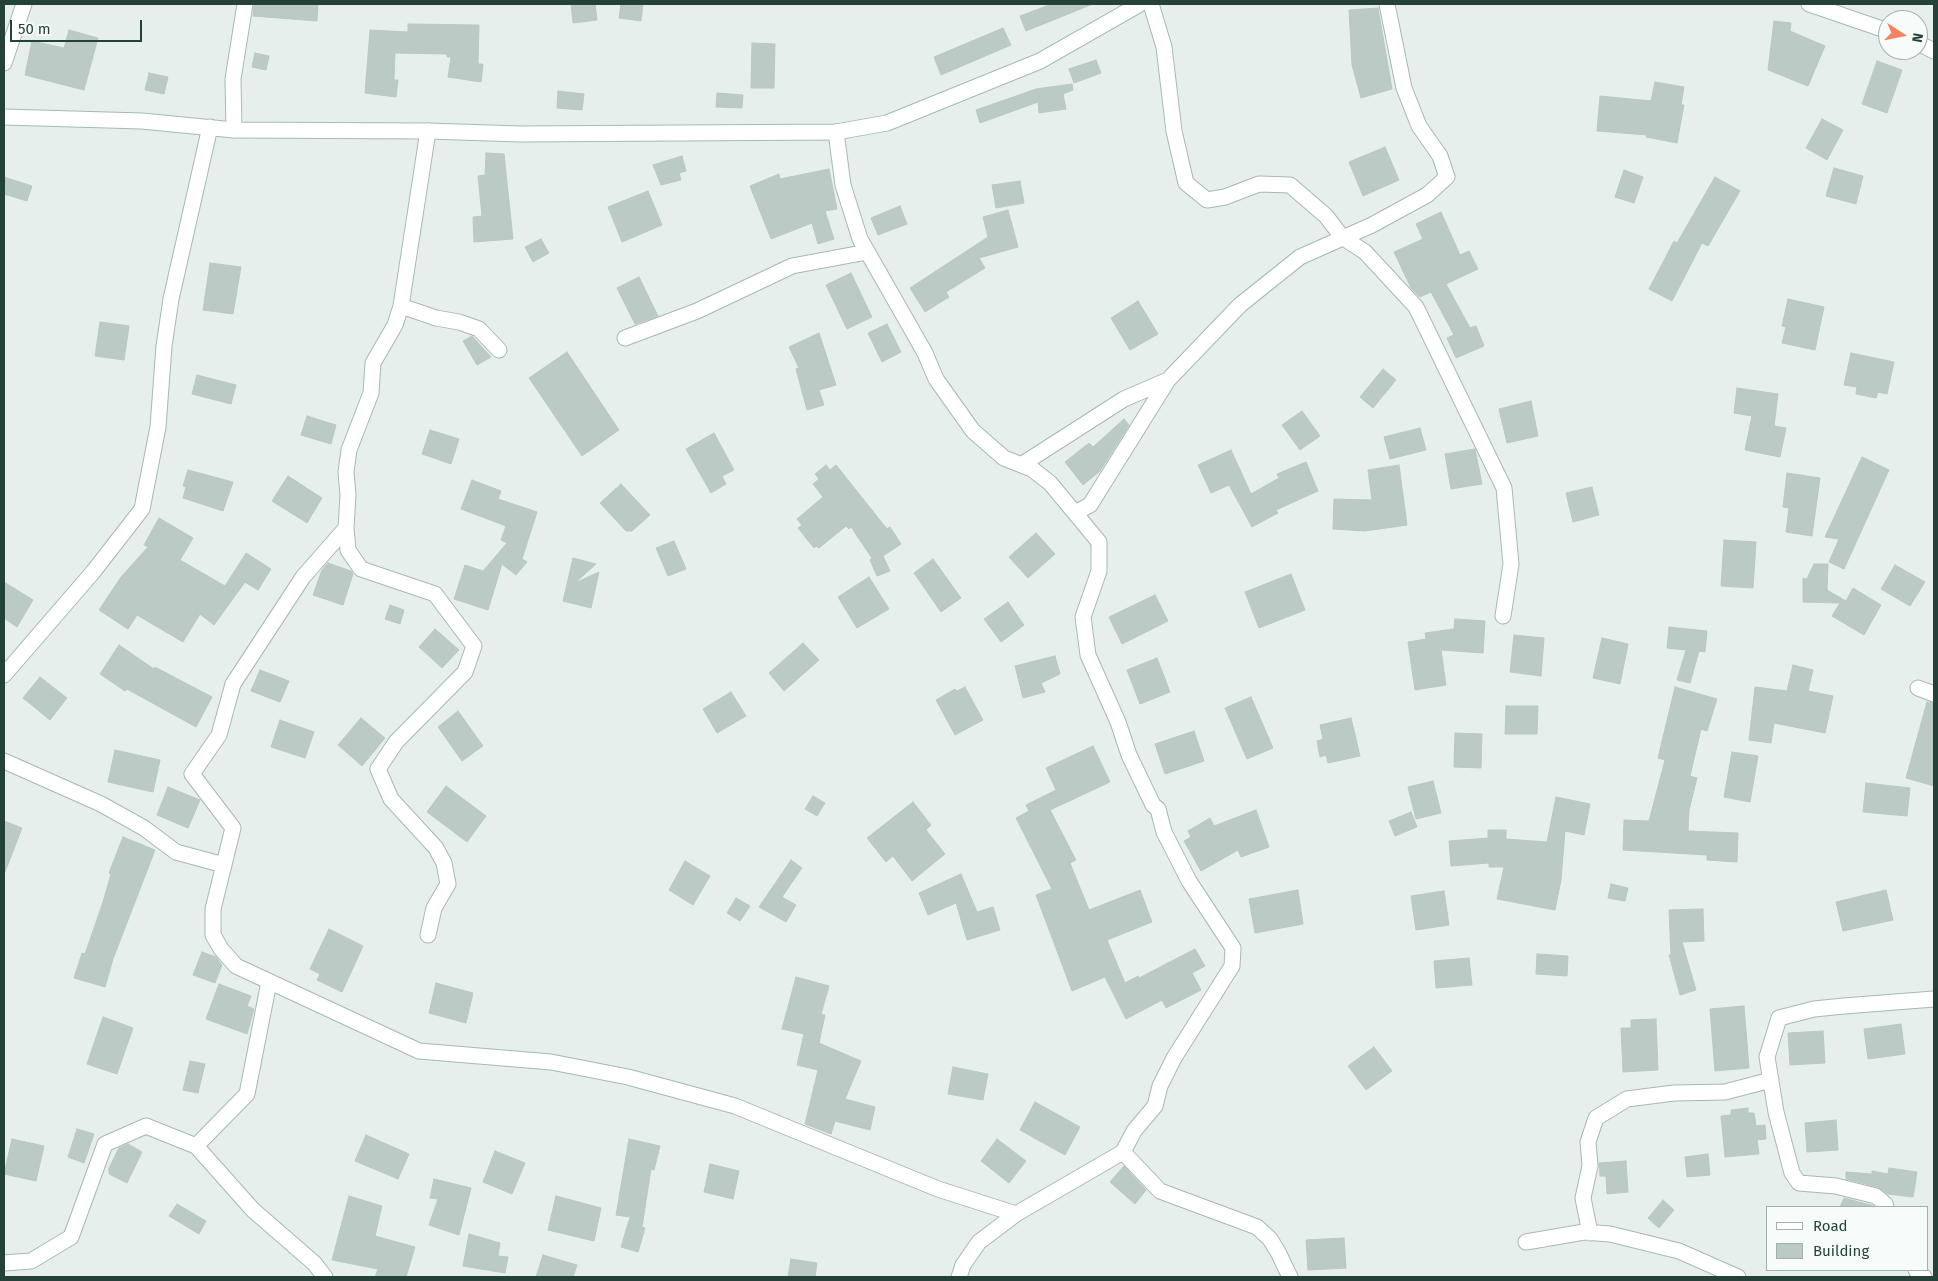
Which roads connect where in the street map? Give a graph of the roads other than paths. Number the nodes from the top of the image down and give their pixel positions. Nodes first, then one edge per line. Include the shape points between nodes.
1 (24, 4) edge
2 (245, 4) edge
3 (1140, 4) edge
4 (1150, 4) edge
5 (1388, 4) edge
6 (1809, 4) edge
7 (1878, 28) edge
8 (4, 63) edge
9 (4, 117) edge
10 (210, 127) junction
11 (234, 130) junction
12 (428, 131) junction
13 (836, 132) junction
14 (1342, 237) junction
15 (867, 252) junction
16 (401, 306) junction
17 (625, 338) dead end
18 (499, 350) dead end
19 (1168, 380) junction
20 (1021, 465) junction
21 (1075, 513) junction
22 (346, 528) junction
23 (1503, 616) dead end
24 (4, 675) edge
25 (1918, 688) dead end
26 (1934, 694) edge
27 (4, 761) edge
28 (224, 865) junction
29 (428, 935) dead end
30 (269, 982) junction
31 (1934, 1000) edge
32 (1771, 1080) junction
33 (196, 1146) junction
34 (1123, 1152) junction
35 (1886, 1206) edge
36 (1016, 1214) junction
37 (1590, 1233) junction
38 (1526, 1242) dead end
39 (4, 1263) edge
40 (325, 1277) edge
41 (960, 1277) edge
42 (1290, 1277) edge
43 (1738, 1277) edge

1 - 8 street
2 - 11 street via 233,78
3 - 13 street via 1040,61 887,123
4 - 14 street via 1164,47 1174,131 1186,183 1207,200 1259,184 1290,185 1326,216
5 - 14 street via 1404,88 1419,126 1440,156 1447,178 1427,195 1372,225
6 - 7 street
9 - 10 street via 142,121
10 - 11 street
10 - 24 street via 171,299 158,428 142,509 93,572
11 - 12 street
12 - 13 street via 520,134
12 - 16 street
13 - 15 street via 843,185
14 - 19 street via 1300,257 1240,305
14 - 23 street via 1365,252 1416,307 1504,488 1511,564
15 - 17 street via 792,266 697,312
15 - 20 street via 925,353 936,379 973,431 1004,458
16 - 18 street via 479,329
16 - 22 street via 395,326 374,363 371,393 349,450
19 - 20 street via 1124,399
19 - 21 street via 1090,505
20 - 21 street via 1050,483
21 - 34 street via 1099,542 1100,571 1083,617 1088,655 1129,755 1153,805 1158,809 1164,832 1189,881 1233,948 1232,966 1174,1058 1160,1086 1155,1106 1134,1131
22 - 28 street via 303,577 233,684 219,734 192,774 233,828
22 - 29 street via 348,550 361,569 435,594 474,646 465,672 396,742 378,769 391,799 436,848 444,863 448,884 434,908
25 - 26 street
27 - 28 street via 101,804 144,828 176,852
28 - 30 street via 213,909 213,935 236,966
30 - 33 street via 247,1094
30 - 36 street via 419,1051 551,1062 628,1077 735,1106 938,1189
31 - 32 street via 1836,1006 1779,1018 1767,1057
32 - 35 street via 1792,1173 1799,1183 1855,1189 1876,1196
32 - 37 street via 1725,1092 1674,1093 1627,1099 1596,1118 1588,1142 1590,1166 1583,1198
33 - 39 street via 146,1126 104,1144 71,1237 31,1261
33 - 40 street via 253,1210
34 - 36 street
34 - 42 street via 1160,1191 1257,1227 1270,1239
36 - 41 street via 979,1242 963,1265
37 - 38 street
37 - 43 street via 1610,1234 1679,1251

